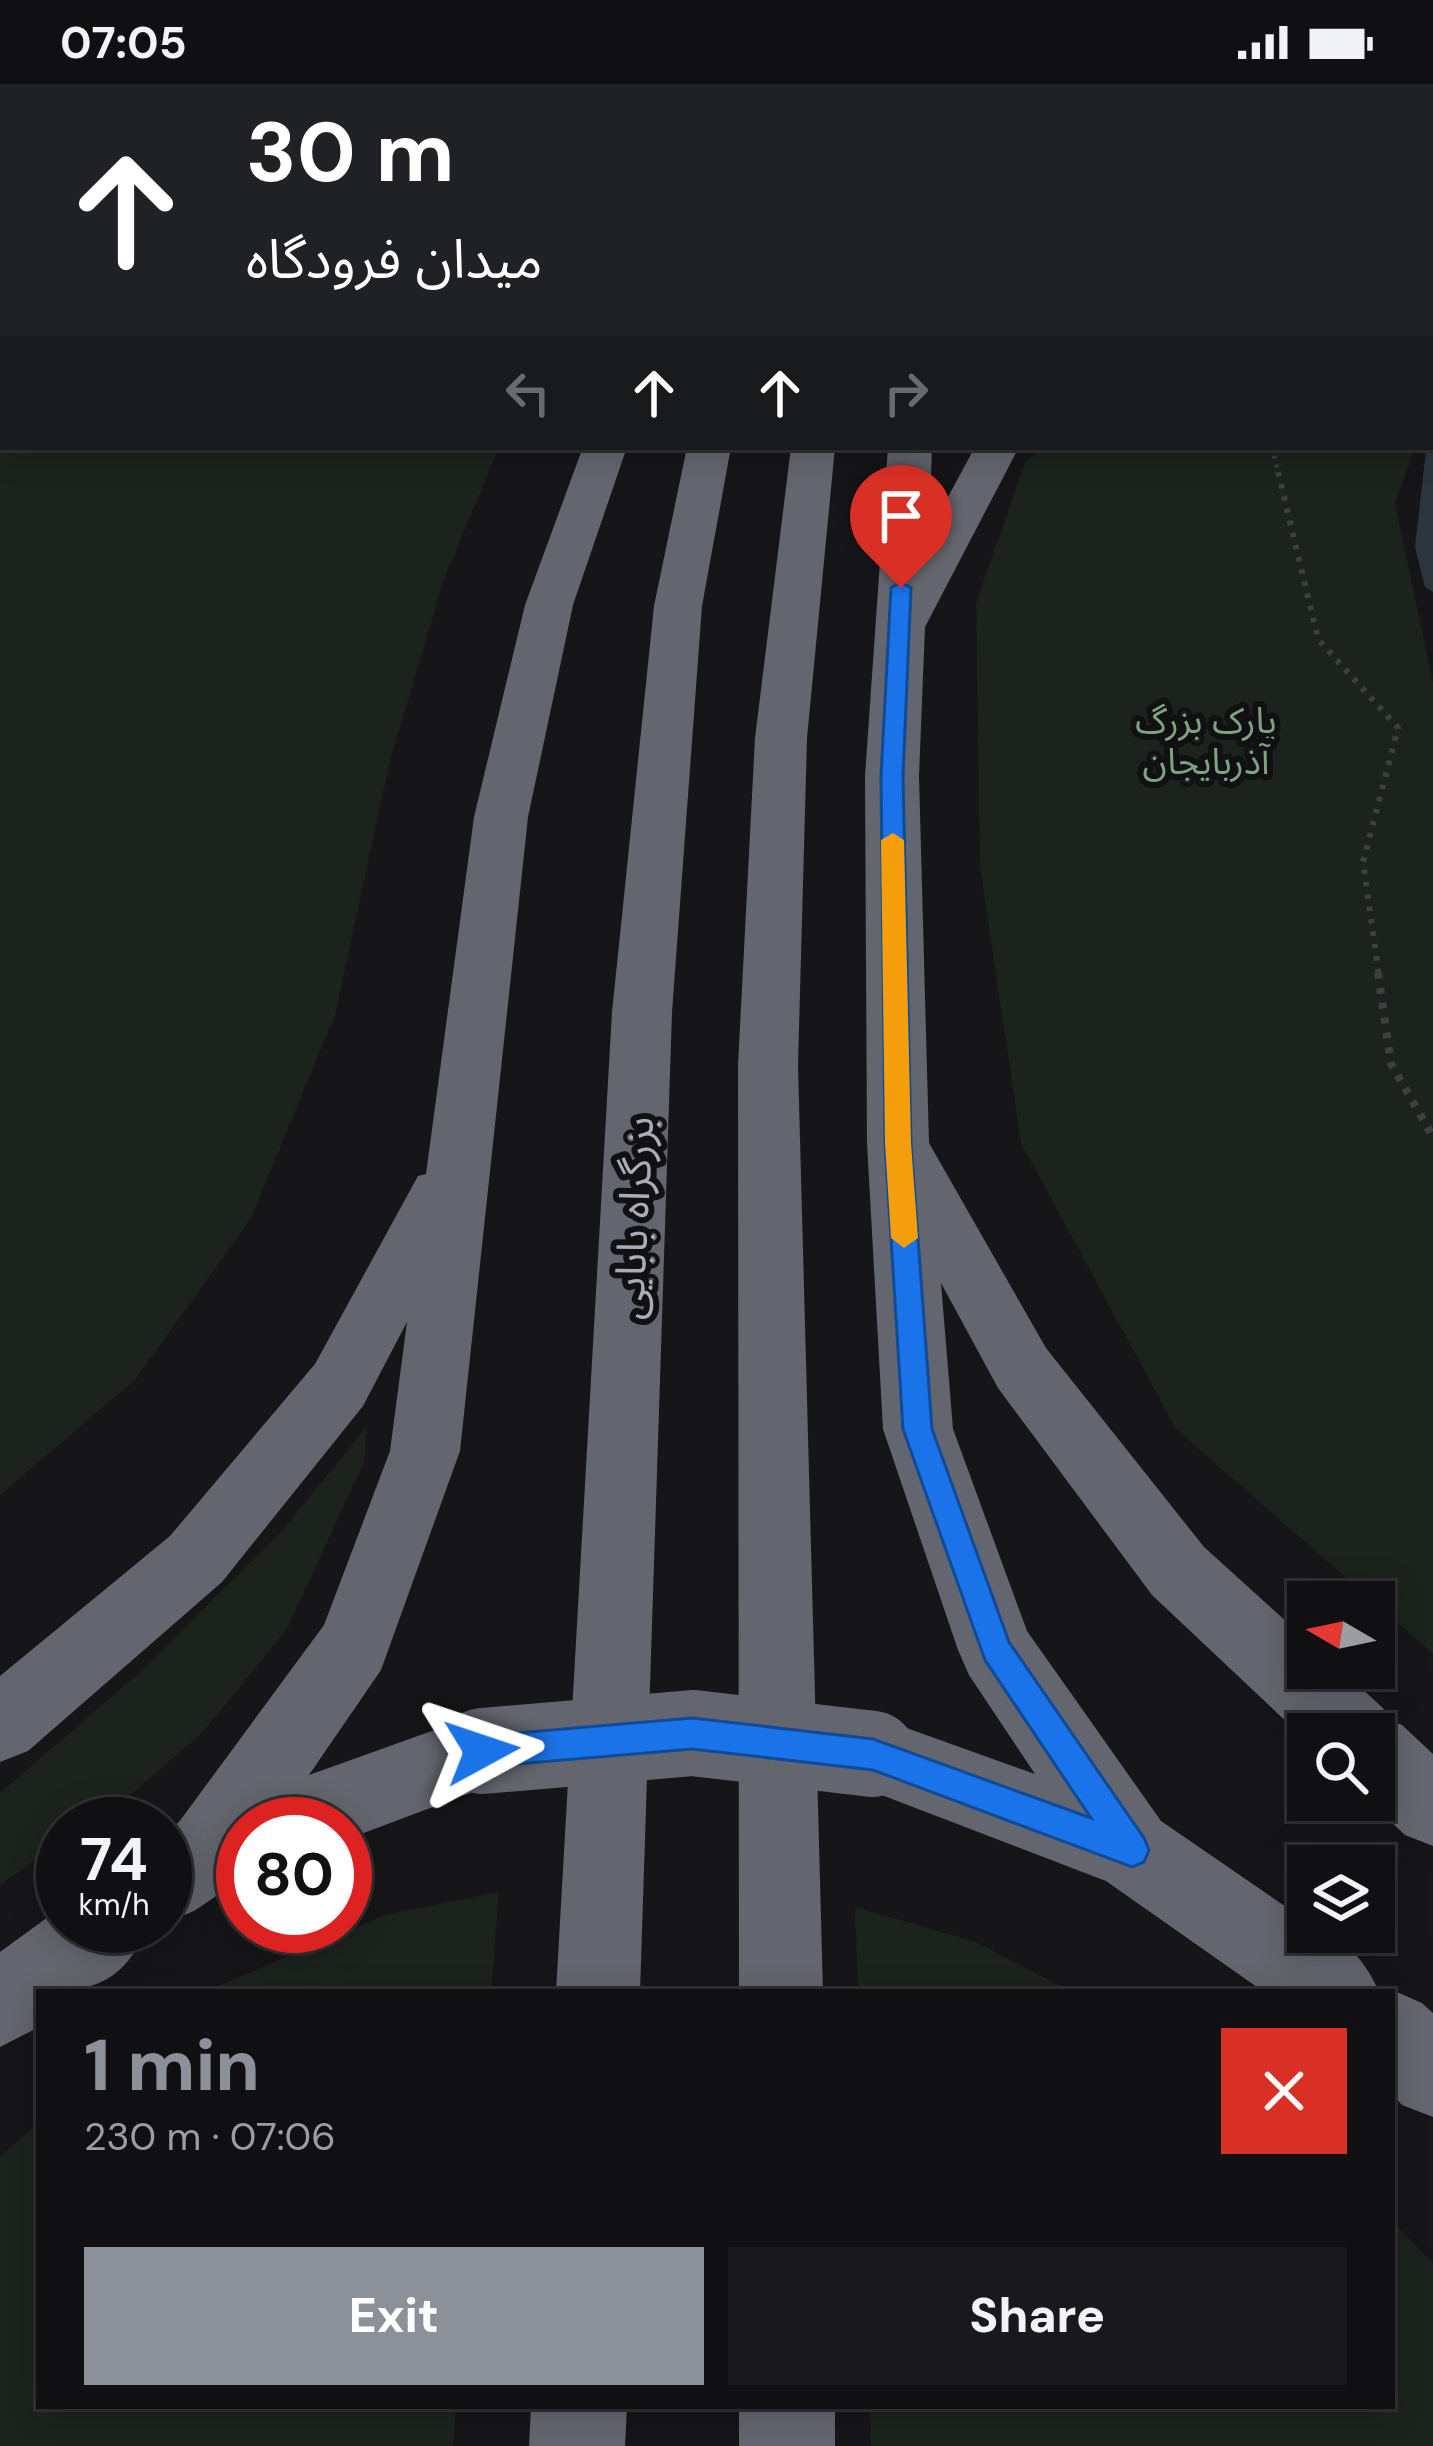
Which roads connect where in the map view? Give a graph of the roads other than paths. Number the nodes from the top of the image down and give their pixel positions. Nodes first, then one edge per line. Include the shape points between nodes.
1 (604, 450) edge
2 (708, 450) edge
3 (813, 450) edge
4 (910, 450) edge
5 (995, 450) edge
6 (898, 635) junction
7 (898, 1143) junction
8 (459, 1159) junction
9 (1331, 1713) edge
10 (0, 1725) edge
11 (1395, 1772) edge
12 (356, 1797) edge
13 (1433, 1807) edge
14 (1132, 1850) junction
15 (205, 1857) edge
16 (69, 1953) edge
17 (598, 1989) edge
18 (781, 1989) edge
19 (1333, 1989) edge
20 (0, 2004) edge
21 (1395, 2035) edge
22 (1433, 2074) edge
23 (579, 2409) edge
24 (787, 2409) edge
25 (577, 2446) edge
26 (787, 2446) edge

1 - 8 highway via 549,605 501,817
2 - 17 highway, بزرگراه بابایی via 679,606 643,1012
3 - 18 highway via 781,738 768,1065
4 - 6 highway
5 - 6 highway
6 - 7 highway
7 - 9 highway via 1022,1368 1178,1571
7 - 14 highway via 918,1429 996,1650
8 - 10 highway via 339,1385 196,1559
8 - 15 highway via 425,1451 354,1645
11 - 13 highway
12 - 14 highway, bridge via 482,1751 692,1733 873,1754
14 - 19 highway
16 - 20 highway
21 - 22 highway
23 - 25 highway
24 - 26 highway

